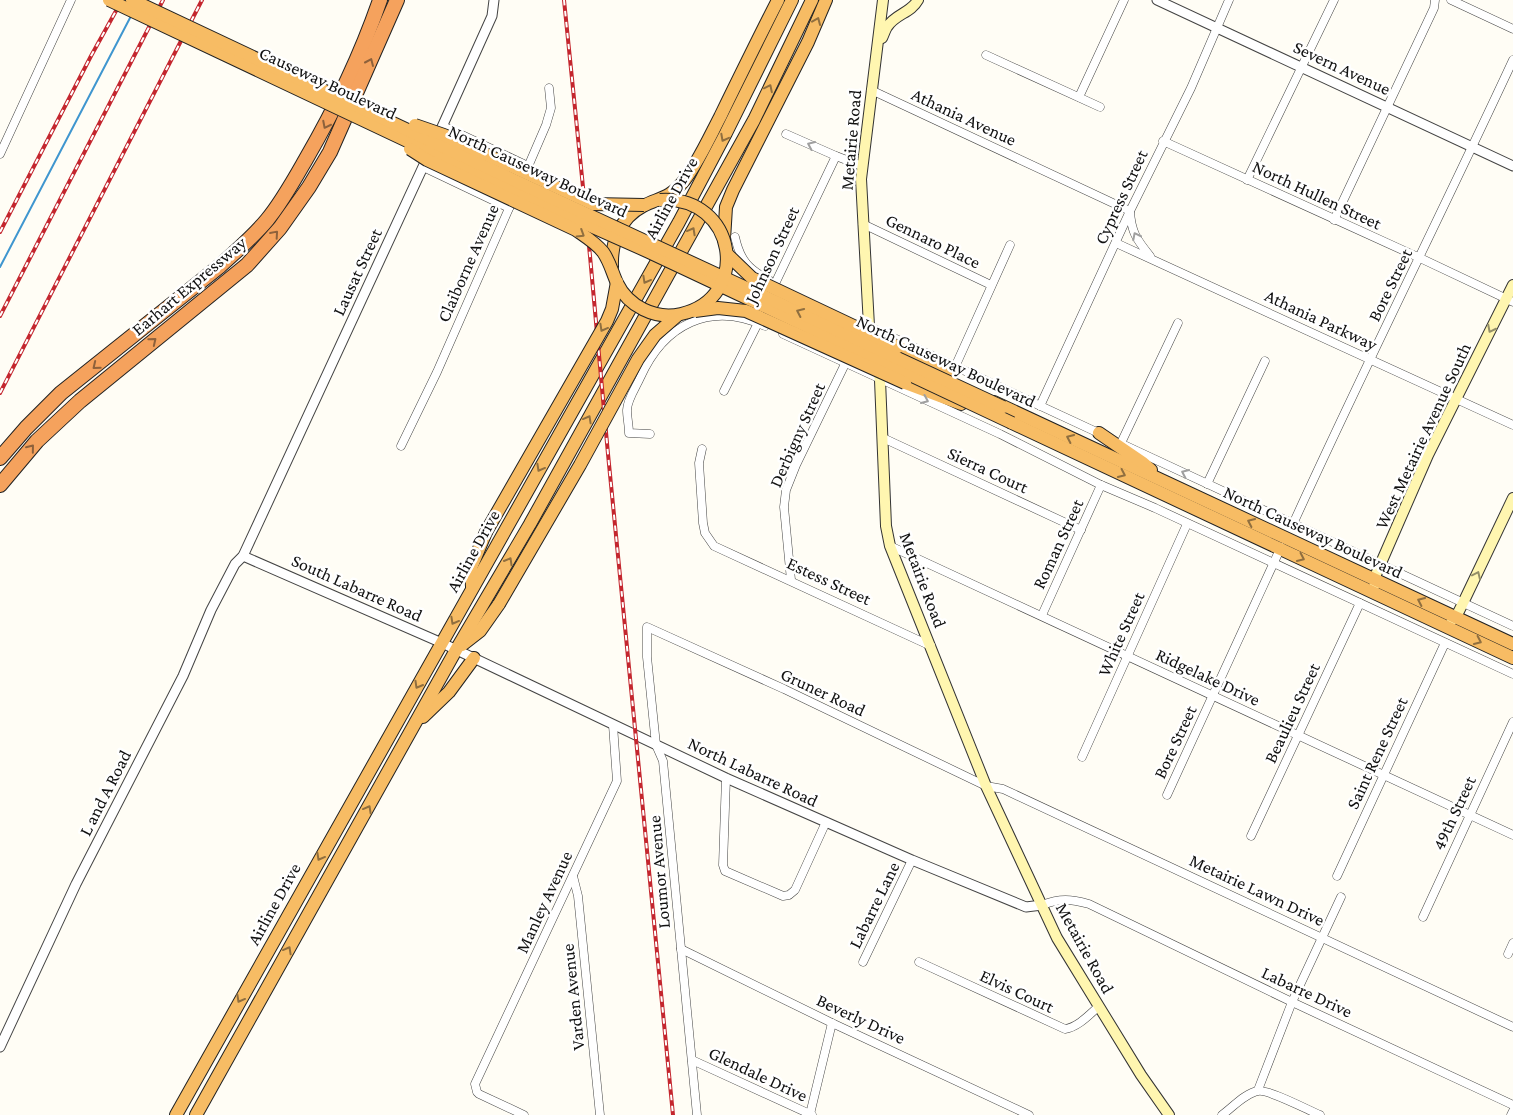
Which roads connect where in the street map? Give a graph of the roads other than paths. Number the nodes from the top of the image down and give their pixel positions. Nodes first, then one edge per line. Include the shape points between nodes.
1 (110, 0) edge
2 (132, 0) edge
3 (380, 0) edge
4 (397, 0) edge
5 (494, 0) edge
6 (792, 0) edge
7 (812, 0) edge
8 (826, 0) edge
9 (918, 0) edge
10 (1124, 0) edge
11 (1157, 0) edge
12 (1229, 0) edge
13 (1334, 0) edge
14 (1435, 0) edge
15 (1451, 0) edge
16 (69, 1) edge
17 (883, 2) edge
18 (775, 5) edge
19 (900, 16) junction
20 (1216, 28) junction
21 (1513, 29) edge
22 (876, 53) junction
23 (986, 55) dead end
24 (1513, 60) edge
25 (1301, 67) junction
26 (549, 88) dead end
27 (871, 90) junction
28 (1079, 97) junction
29 (1100, 107) dead end
30 (1387, 108) junction
31 (360, 112) junction
32 (443, 126) junction
33 (786, 134) dead end
34 (1163, 141) junction
35 (1472, 147) junction
36 (0, 154) edge
37 (836, 156) junction
38 (528, 166) junction
39 (862, 166) junction
40 (1513, 166) edge
41 (423, 167) junction
42 (1247, 180) junction
43 (530, 199) joint
44 (660, 200) junction
45 (644, 205) junction
46 (509, 208) junction
47 (1130, 211) junction
48 (1334, 220) junction
49 (863, 224) junction
50 (730, 239) junction
51 (1116, 243) junction
52 (1010, 245) dead end
53 (727, 254) junction
54 (1151, 258) junction
55 (1420, 258) junction
56 (612, 267) junction
57 (617, 282) junction
58 (776, 283) junction
59 (991, 285) junction
60 (1513, 285) edge
61 (1510, 301) edge
62 (683, 313) junction
63 (758, 323) junction
64 (1178, 324) dead end
65 (869, 326) junction
66 (1370, 359) junction
67 (1264, 361) dead end
68 (845, 364) junction
69 (955, 367) junction
70 (880, 380) junction
71 (724, 391) dead end
72 (1456, 399) junction
73 (1040, 406) junction
74 (1000, 412) junction
75 (1015, 418) junction
76 (1513, 425) edge
77 (1099, 433) junction
78 (650, 434) dead end
79 (883, 438) junction
80 (1121, 443) junction
81 (401, 446) dead end
82 (702, 448) dead end
83 (0, 458) edge
84 (1162, 481) junction
85 (1207, 484) junction
86 (1102, 485) junction
87 (0, 486) edge
88 (1513, 498) edge
89 (1187, 524) junction
90 (1292, 524) junction
91 (1081, 530) junction
92 (1282, 543) junction
93 (890, 546) junction
94 (243, 556) junction
95 (1274, 564) junction
96 (1381, 564) junction
97 (1374, 579) junction
98 (791, 580) junction
99 (472, 588) junction
100 (1386, 598) junction
101 (1360, 603) junction
102 (1463, 603) junction
103 (1042, 615) junction
104 (1421, 615) junction
105 (1456, 617) junction
106 (1513, 626) edge
107 (647, 627) joint
108 (442, 643) junction
109 (1445, 643) junction
110 (1513, 644) edge
111 (931, 646) junction
112 (456, 650) junction
113 (1127, 656) junction
114 (474, 658) junction
115 (1513, 658) edge
116 (1513, 674) edge
117 (1213, 696) junction
118 (1513, 722) edge
119 (415, 723) junction
120 (613, 725) junction
121 (1298, 736) junction
122 (656, 745) junction
123 (1082, 757) dead end
124 (1384, 775) junction
125 (726, 778) junction
126 (986, 786) junction
127 (357, 792) junction
128 (1167, 795) dead end
129 (1469, 815) junction
130 (826, 822) junction
131 (1513, 835) edge
132 (1251, 836) dead end
133 (347, 846) junction
134 (912, 860) junction
135 (573, 876) junction
136 (1337, 876) dead end
137 (1341, 897) dead end
138 (1042, 905) junction
139 (1423, 917) dead end
140 (1322, 937) junction
141 (1513, 943) edge
142 (681, 949) junction
143 (1508, 954) dead end
144 (862, 962) dead end
145 (919, 962) dead end
146 (1292, 1002) junction
147 (1098, 1007) junction
148 (832, 1023) junction
149 (1513, 1027) edge
150 (0, 1047) edge
151 (212, 1050) junction
152 (228, 1058) junction
153 (692, 1060) junction
154 (1258, 1090) junction
155 (1513, 1105) edge
156 (1513, 1111) edge
157 (1165, 1114) edge
158 (176, 1115) edge
159 (196, 1115) edge
160 (524, 1115) edge
161 (600, 1115) edge
162 (697, 1115) edge
163 (811, 1115) edge
164 (1029, 1115) edge
165 (1222, 1115) edge
166 (1320, 1115) edge
167 (1511, 1115) edge

1 - 31 highway, Causeway Boulevard, bridge
2 - 31 highway, Causeway Boulevard, bridge
3 -> 83 highway, Earhart Expressway via 326,125 268,220 220,266 61,394
87 -> 4 highway, Earhart Expressway via 37,441 80,400 247,265 280,228 330,152
5 - 32 street, Lausat Street via 492,16
6 -> 99 highway, Airline Drive via 697,189
112 -> 7 highway, Airline Drive via 530,524 754,120
50 -> 8 highway via 726,207
9 - 19 main road via 914,8
10 - 28 street
11 - 20 street, Severn Avenue
12 - 20 street, Cypress Street
13 - 25 street
14 - 30 street
15 - 21 street
16 - 36 street
17 - 19 main road via 891,13
17 - 22 main road, Metairie Road
18 - 44 highway via 683,183 671,195
19 - 22 main road via 887,27
20 - 25 street, Severn Avenue
20 - 34 street, Cypress Street
22 - 27 main road, Metairie Road
23 - 28 street
24 - 35 street, Bore Street
25 - 30 street, Severn Avenue
25 - 42 street
26 - 38 street, Claiborne Avenue via 550,108 546,125
27 - 39 main road, Metairie Road
27 - 47 street, Athania Avenue
28 - 29 street
30 - 35 street, Severn Avenue
30 - 48 street
31 - 43 highway, Causeway Boulevard, bridge
31 - 45 highway, bridge via 444,135 593,204
31 -> 56 highway, bridge via 427,160 576,230 602,251
74 -> 31 highway, North Causeway Boulevard, bridge via 535,190
32 - 38 street
32 - 41 street, Lausat Street
37 -> 33 street
34 - 42 street, North Hullen Street
34 - 47 street, Cypress Street
35 - 40 street, Severn Avenue
35 - 55 street, Bore Street
37 - 39 street
37 - 58 street, Johnson Street
38 - 46 street, Claiborne Avenue
39 - 49 main road, Metairie Road
41 - 46 street
41 - 94 street, Lausat Street
42 - 48 street, North Hullen Street
43 - 74 highway, North Causeway Boulevard, bridge
44 - 45 highway
44 - 50 highway, bridge via 680,200 700,208
45 - 56 highway, bridge via 625,220 618,231 611,254
46 - 81 street, Claiborne Avenue
47 - 51 street, Cypress Street
54 -> 47 street via 1137,241
48 - 55 street, North Hullen Street
49 - 59 street, Gennaro Place
49 - 65 main road, Metairie Road
50 - 53 highway, bridge
50 - 58 street, North Causeway Boulevard via 749,266
51 - 54 street, Athania Parkway
51 - 73 street, Cypress Street
52 - 59 street
53 - 62 highway, bridge via 724,275 717,290 706,302
53 - 74 highway, bridge via 752,278 898,347
54 - 66 street, Athania Parkway
55 - 61 street, North Hullen Street
55 - 66 street, Bore Street
56 - 57 highway, bridge
57 - 62 highway, bridge via 626,296 645,310 661,315
57 -> 99 highway, bridge via 607,320 486,532 471,568
58 - 63 street, Johnson Street
58 - 65 street, North Causeway Boulevard
59 - 69 street
60 - 61 main road, West Metairie Avenue South
61 -> 72 main road, West Metairie Avenue South
62 - 74 highway, bridge via 718,308 746,311 905,383 938,396
62 - 112 highway, bridge via 655,335 638,359 499,604 480,631
63 - 68 street
63 - 71 street, Johnson Street
63 - 78 street via 725,316 698,319 682,326 658,346 627,408 629,433
64 - 80 street
65 - 69 street, North Causeway Boulevard
65 - 70 main road, Metairie Road
66 - 72 street, Athania Parkway
66 - 90 street, Bore Street
67 - 85 street
68 - 70 street
68 - 98 street, Derbigny Street via 786,490 784,507
69 - 73 street, North Causeway Boulevard
70 - 79 main road, Metairie Road
70 -> 86 street
72 - 76 street, Athania Parkway
72 - 96 main road, West Metairie Avenue South
73 - 77 street, North Causeway Boulevard
74 - 75 highway, North Causeway Boulevard
84 -> 75 highway, North Causeway Boulevard
75 -> 92 highway, North Causeway Boulevard
77 - 80 street, North Causeway Boulevard
77 - 84 highway via 1144,463
79 - 91 street, Sierra Court
79 - 93 main road, Metairie Road via 886,526
85 -> 80 street, North Causeway Boulevard
82 - 98 street, Estess Street via 699,463 705,533 714,546
92 -> 84 highway, North Causeway Boulevard
85 - 90 street, North Causeway Boulevard
86 - 89 street
86 - 91 street, Roman Street
102 -> 88 main road
89 - 95 street
89 - 113 street, White Street
90 - 96 street, North Causeway Boulevard
91 - 103 street, Roman Street
92 - 95 street, Bore Street
92 - 97 highway, North Causeway Boulevard
92 -> 100 highway, North Causeway Boulevard
93 - 103 street, Ridgelake Drive
93 - 111 main road, Metairie Road
94 - 108 street, South Labarre Road
94 - 150 street, L and A Road via 235,564 211,610 183,676 76,884
95 - 101 street
95 - 117 street, Bore Street
96 - 97 main road, West Metairie Avenue South
96 - 102 street, North Causeway Boulevard
97 - 100 main road via 1377,592
105 -> 97 highway, North Causeway Boulevard
98 - 111 street, Estess Street
99 -> 108 highway, Airline Drive
100 - 104 highway, North Causeway Boulevard
101 - 109 street
101 - 121 street, Beaulieu Street
102 - 105 main road
102 - 106 street, North Causeway Boulevard
103 - 113 street, Ridgelake Drive
104 - 105 main road via 1441,620
104 -> 115 highway, North Causeway Boulevard
105 - 110 highway, North Causeway Boulevard
107 - 122 street, Loumor Avenue
107 - 126 street, Gruner Road
108 - 112 street, South Labarre Road
108 -> 127 highway, Airline Drive
109 - 116 street
109 - 124 street, Saint Rene Street
111 - 126 main road, Metairie Road
112 - 114 street, North Labarre Road
112 - 119 highway, Airline Drive
113 - 117 street, Ridgelake Drive
113 - 123 street, White Street
114 - 119 highway via 449,692
114 - 120 street, North Labarre Road
117 - 121 street, Ridgelake Drive
117 - 128 street, Bore Street
118 - 129 street, 49th Street
133 -> 119 highway, Airline Drive
120 - 122 street, North Labarre Road
120 - 135 street, Manley Avenue via 617,781
121 - 124 street, Ridgelake Drive
121 - 132 street, Beaulieu Street
122 - 125 street, North Labarre Road
122 - 142 street, Loumor Avenue via 663,761
124 - 129 street, Ridgelake Drive
124 - 136 street, Saint Rene Street
125 - 130 street, North Labarre Road
125 - 130 street via 722,865 725,871 783,896 789,895 795,890
126 - 138 main road, Metairie Road
126 - 140 street, Metairie Lawn Drive via 1003,789
127 - 133 highway via 340,833 340,842
127 -> 151 highway, Airline Drive
129 - 131 street, Ridgelake Drive
129 - 139 street, 49th Street
130 - 134 street, North Labarre Road
152 -> 133 highway, Airline Drive
134 - 138 street, North Labarre Road via 1026,907
134 - 144 street, Labarre Lane
135 - 160 street, Manley Avenue via 475,1084 479,1094
135 - 161 street, Varden Avenue via 578,896
137 - 140 street
138 - 146 street, Labarre Drive via 1070,899 1088,904
138 - 147 main road, Metairie Road via 1057,938
140 - 146 street
140 - 149 street, Metairie Lawn Drive
141 - 143 street
142 - 148 street, Beverly Drive
142 - 153 street, Loumor Avenue
145 - 147 street, Elvis Court via 1065,1029 1082,1021
146 - 154 street
146 - 155 street, Labarre Drive
147 - 157 main road, Metairie Road
148 - 163 street
148 - 164 street, Beverly Drive
151 - 152 highway
151 - 158 highway, Airline Drive
152 - 159 highway, Airline Drive
153 - 162 street, Loumor Avenue
153 - 163 street, Glendale Drive
154 - 165 street
154 - 166 street
156 - 167 street

